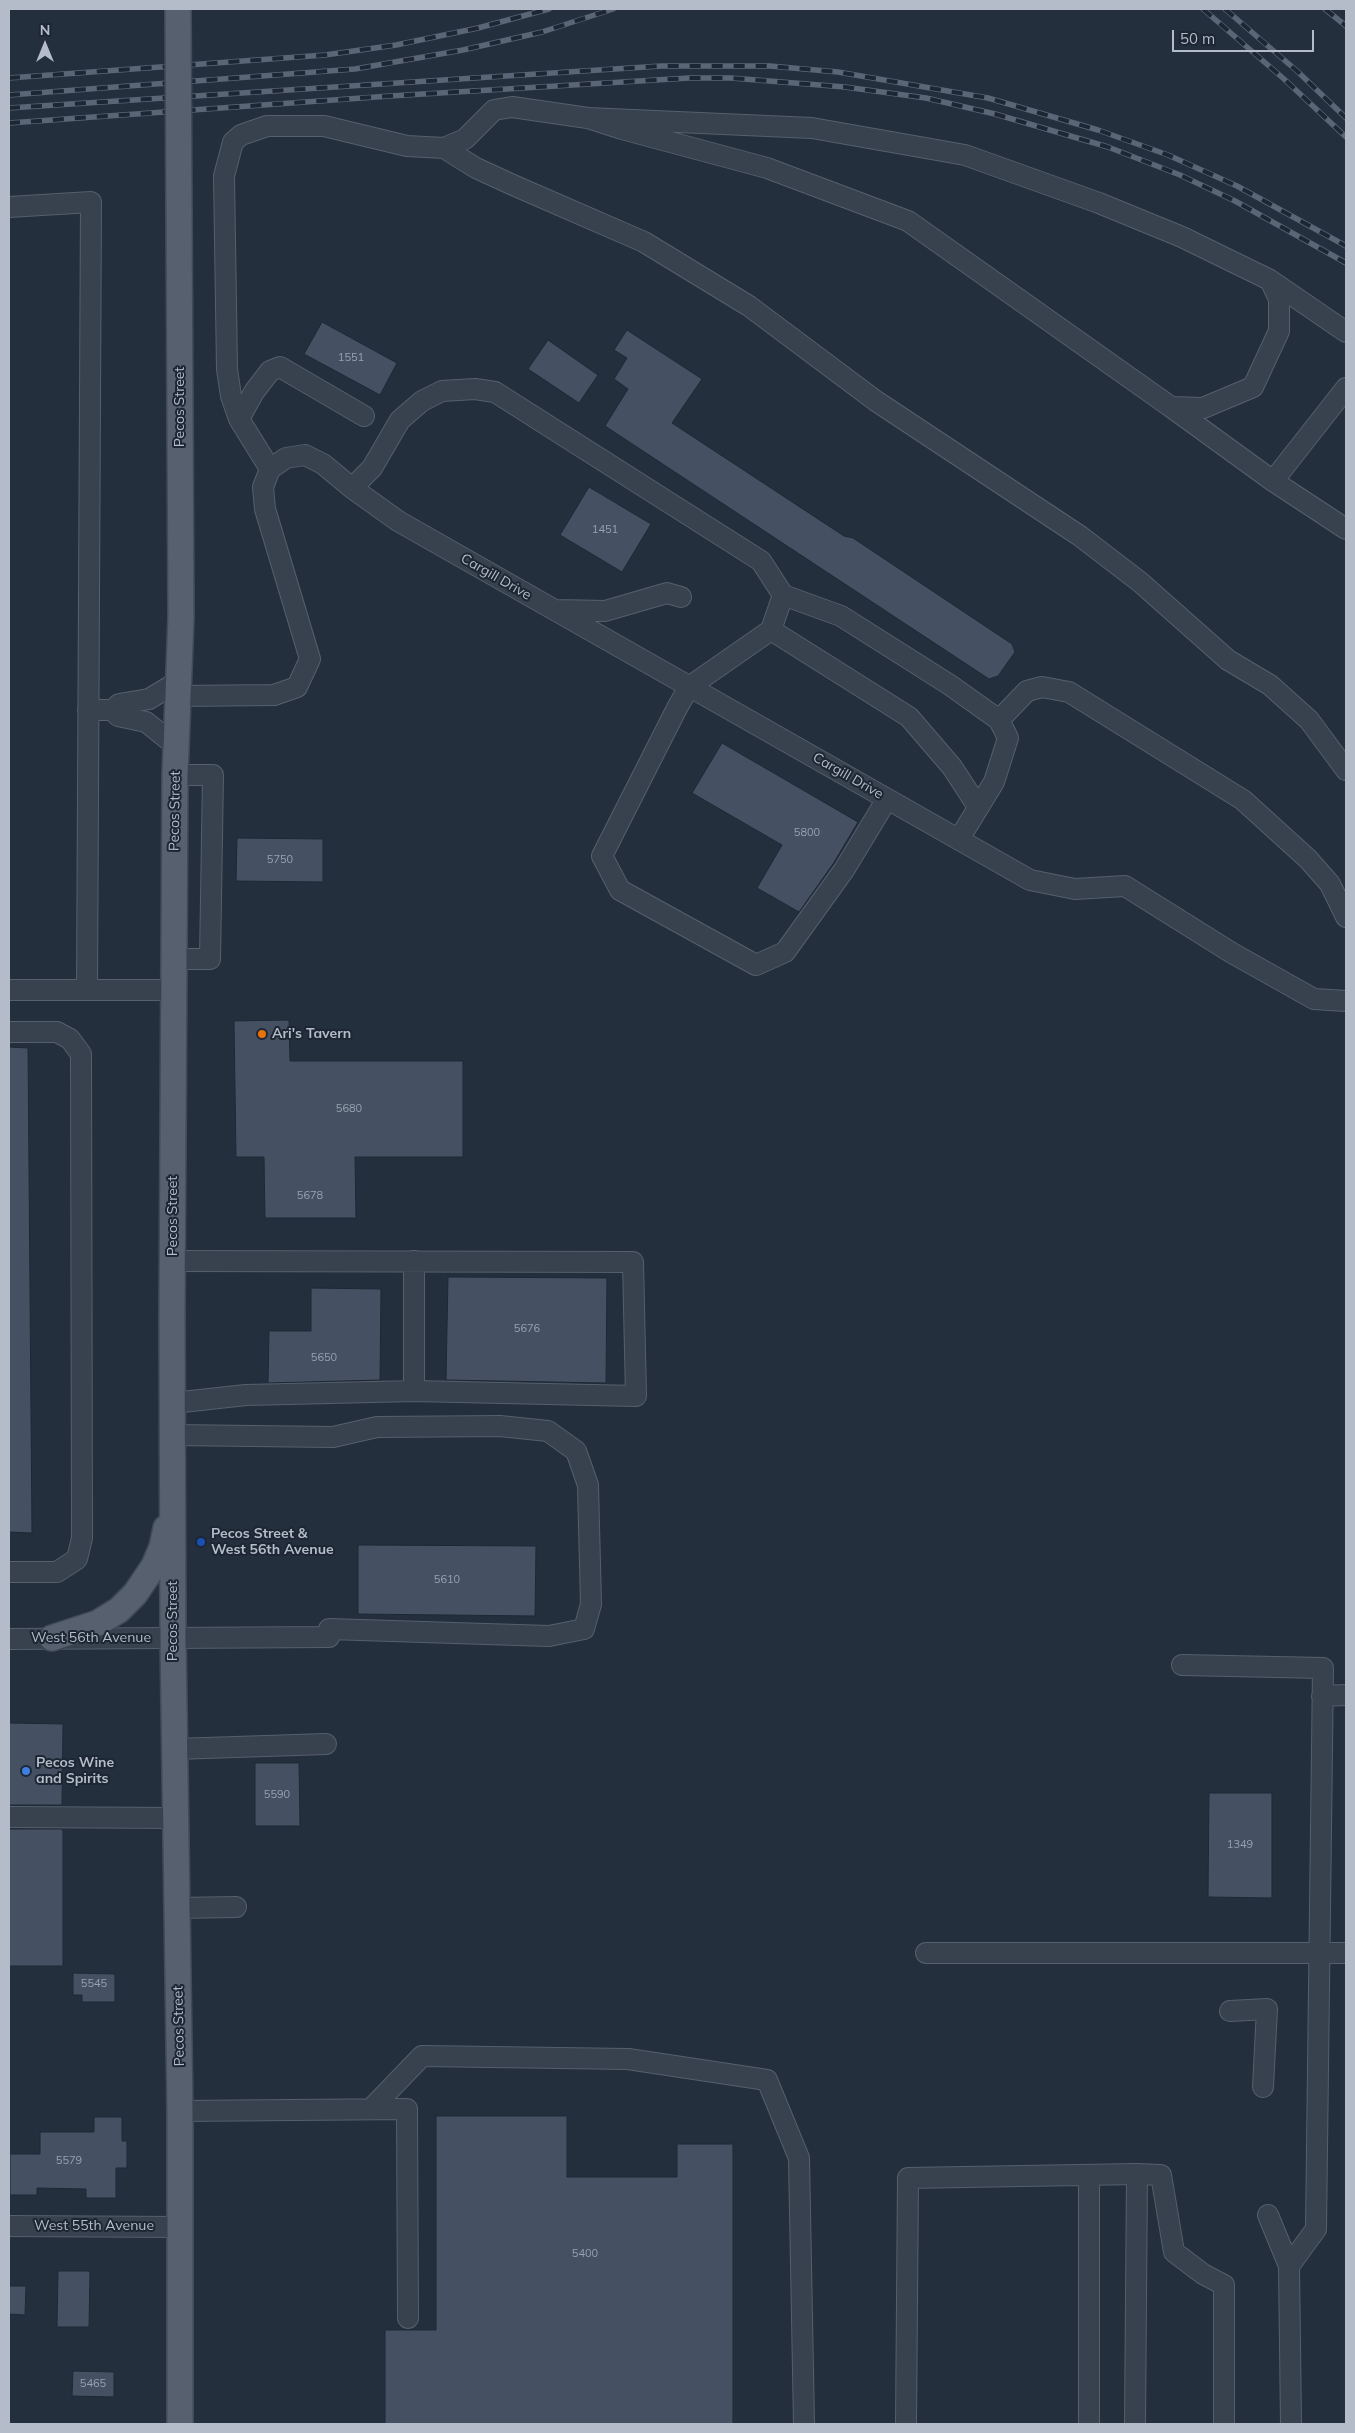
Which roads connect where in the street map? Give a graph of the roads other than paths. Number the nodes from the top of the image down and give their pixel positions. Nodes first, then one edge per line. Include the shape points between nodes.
1 (178, 9) edge
2 (588, 118) junction
3 (444, 148) junction
4 (9, 207) edge
5 (1270, 280) junction
6 (1346, 332) edge
7 (1346, 388) edge
8 (1171, 407) junction
9 (364, 416) dead end
10 (239, 419) junction
11 (270, 469) junction
12 (1273, 481) junction
13 (352, 488) junction
14 (1346, 529) edge
15 (783, 595) junction
16 (681, 597) dead end
17 (555, 610) junction
18 (771, 630) junction
19 (690, 687) junction
20 (179, 688) junction
21 (88, 710) junction
22 (113, 710) junction
23 (999, 720) junction
24 (176, 746) junction
25 (1346, 770) edge
26 (176, 775) junction
27 (887, 799) junction
28 (978, 808) junction
29 (959, 839) junction
30 (1346, 917) edge
31 (174, 959) junction
32 (9, 990) edge
33 (87, 990) junction
34 (174, 990) junction
35 (1346, 1002) edge
36 (9, 1032) edge
37 (172, 1261) junction
38 (414, 1261) junction
39 (414, 1391) junction
40 (173, 1403) junction
41 (173, 1435) junction
42 (174, 1492) junction
43 (9, 1572) edge
44 (9, 1638) edge
45 (52, 1638) junction
46 (173, 1638) junction
47 (1182, 1665) dead end
48 (1346, 1695) edge
49 (1322, 1696) junction
50 (326, 1744) dead end
51 (175, 1749) junction
52 (9, 1817) edge
53 (176, 1818) junction
54 (236, 1907) dead end
55 (177, 1908) junction
56 (926, 1953) dead end
57 (1319, 1953) junction
58 (1346, 1953) edge
59 (1230, 2011) dead end
60 (1263, 2087) dead end
61 (371, 2109) junction
62 (180, 2110) junction
63 (1138, 2174) junction
64 (1089, 2175) junction
65 (1268, 2215) dead end
66 (9, 2226) edge
67 (180, 2227) junction
68 (1289, 2266) junction
69 (408, 2318) dead end
70 (180, 2424) edge
71 (804, 2424) edge
72 (906, 2424) edge
73 (1089, 2424) edge
74 (1135, 2424) edge
75 (1224, 2424) edge
76 (1291, 2424) edge

1 - 20 main road, Pecos Street, bridge
2 - 3 street via 512,107 494,110 465,139
2 - 5 street via 812,128 965,155 1108,206 1182,237
2 - 8 street via 767,168 908,221
3 - 10 street via 407,146 324,126 267,126 241,135 233,142 224,176 227,369
3 - 25 street via 476,168 644,242 749,306 876,401 1080,536 1140,582 1228,660 1270,685 1309,720
4 - 21 street via 91,202
5 - 6 street
5 - 8 street via 1279,300 1279,331 1253,387 1203,408
7 - 12 street
8 - 12 street
9 - 10 street via 280,367 270,371
10 - 11 street
11 - 13 street, Cargill Drive via 286,458 305,455 323,464
11 - 20 street via 263,487 265,509 310,660 297,687 274,696
12 - 14 street
13 - 15 street via 372,468 400,420 422,401 442,391 475,389 495,392 761,561
13 - 17 street, Cargill Drive via 398,521
15 - 18 street
15 - 23 street via 841,616
16 - 17 street via 667,593 606,611
17 - 19 street, Cargill Drive
18 - 19 street
18 - 28 street via 909,717 952,767
19 - 27 street, Cargill Drive
19 - 27 street via 602,856 620,890 756,965 785,952 844,870
20 - 22 street via 149,699 119,704
20 - 24 main road, Pecos Street
21 - 22 street
21 - 33 street
22 - 24 street via 118,716 146,722
23 - 28 street via 1008,738 994,782
23 - 30 street via 1027,691 1042,687 1069,692 1243,800 1324,877
24 - 26 main road, Pecos Street
26 - 31 main road, Pecos Street
26 - 31 street via 213,775 210,959
27 - 29 street, Cargill Drive
28 - 29 street
29 - 35 street, Cargill Drive via 1030,880 1075,889 1125,886 1232,953 1314,999
31 - 34 main road, Pecos Street
32 - 33 street
33 - 34 street
34 - 37 main road, Pecos Street
36 - 43 street via 57,1032 70,1039 82,1054 82,1538 77,1559 57,1572
37 - 38 street
37 - 40 main road, Pecos Street
38 - 39 street
38 - 39 street via 633,1262 636,1396
39 - 40 street via 246,1395
40 - 41 main road, Pecos Street
41 - 42 main road, Pecos Street
41 - 46 street, West 56th Avenue via 333,1437 377,1428 500,1426 548,1431 576,1451 588,1485 591,1604 584,1629 548,1636 330,1633
42 - 45 main road via 162,1547 154,1566 135,1594 119,1610 98,1623
42 - 46 main road, Pecos Street
44 - 45 street, West 56th Avenue
45 - 46 street, West 56th Avenue
46 - 51 main road, Pecos Street
47 - 49 street via 1323,1668
48 - 49 street
49 - 57 street
50 - 51 street
51 - 53 main road, Pecos Street
52 - 53 street
53 - 55 main road, Pecos Street
54 - 55 street
55 - 62 main road, Pecos Street
56 - 57 street
57 - 58 street
57 - 68 street via 1316,2229
59 - 60 street via 1267,2009
61 - 62 street
61 - 69 street via 407,2109
61 - 71 street via 422,2056 628,2059 767,2080 800,2158
62 - 67 main road, Pecos Street
63 - 64 street
63 - 74 street
63 - 75 street via 1161,2175 1174,2252 1224,2285
64 - 72 street via 908,2178
64 - 73 street
65 - 68 street
66 - 67 street, West 55th Avenue
67 - 70 main road, Pecos Street
68 - 76 street

